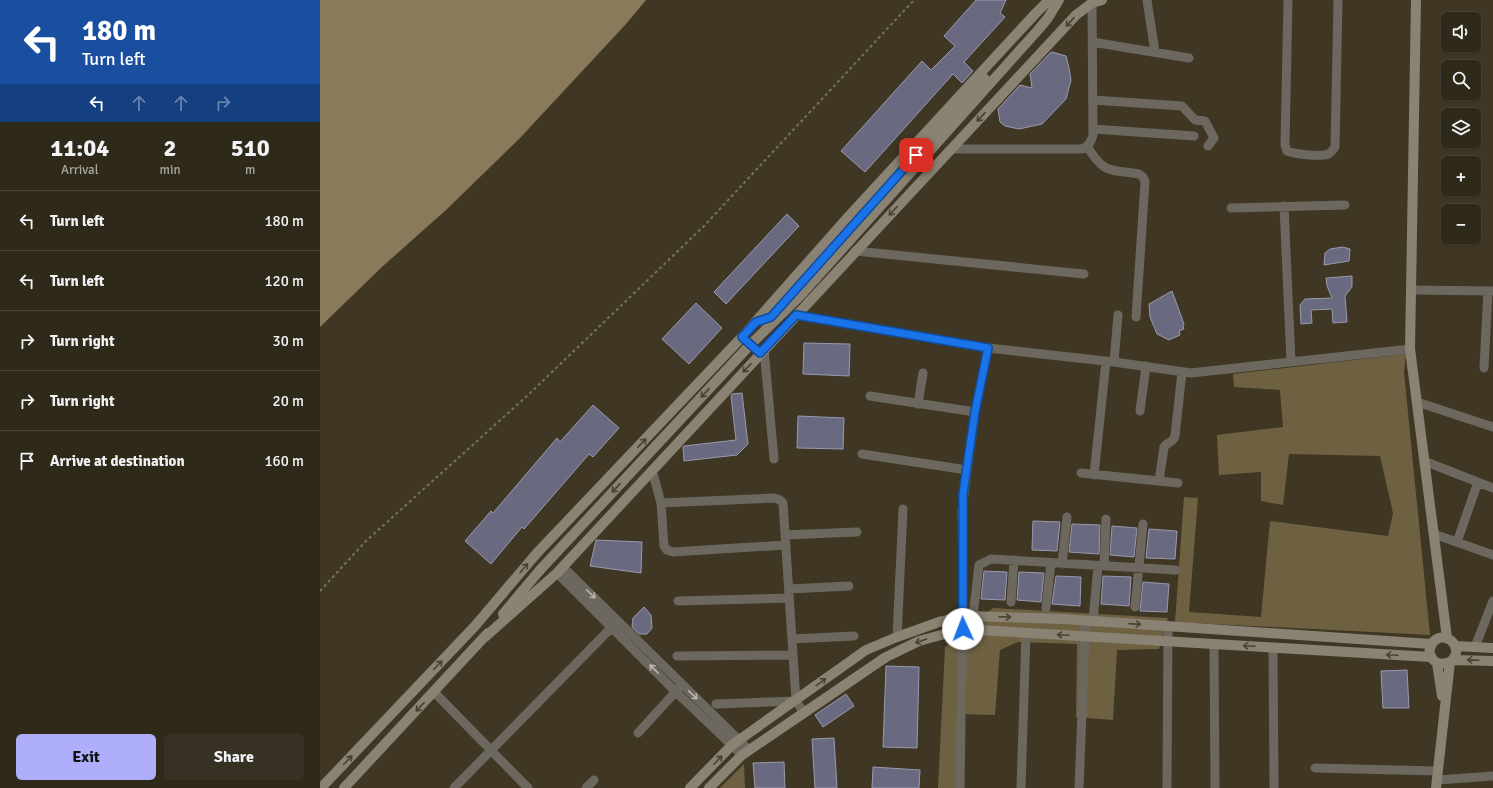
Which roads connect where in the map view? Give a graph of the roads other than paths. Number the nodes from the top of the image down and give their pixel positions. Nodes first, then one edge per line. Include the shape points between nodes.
1 (1040, 0) edge
2 (1051, 0) edge
3 (1059, 0) edge
4 (1147, 0) edge
5 (1288, 0) edge
6 (1338, 0) edge
7 (1416, 0) edge
8 (1097, 1) edge
9 (1038, 11) junction
10 (1092, 42) junction
11 (1155, 52) junction
12 (1189, 58) dead end
13 (1093, 100) junction
14 (1093, 129) junction
15 (1194, 136) dead end
16 (1087, 146) junction
17 (1208, 146) dead end
18 (951, 149) junction
19 (1345, 205) dead end
20 (1284, 206) junction
21 (1231, 208) dead end
22 (856, 251) junction
23 (1084, 274) dead end
24 (1412, 290) junction
25 (1491, 291) edge
26 (796, 315) junction
27 (1118, 315) dead end
28 (1136, 317) dead end
29 (756, 322) junction
30 (742, 337) junction
31 (988, 348) junction
32 (1410, 349) junction
33 (762, 351) junction
34 (1110, 361) junction
35 (1291, 362) junction
36 (1146, 366) junction
37 (1484, 368) dead end
38 (1182, 372) junction
39 (923, 373) dead end
40 (870, 396) dead end
41 (1417, 402) junction
42 (918, 404) junction
43 (1140, 411) dead end
44 (975, 412) junction
45 (1493, 427) edge
46 (862, 454) dead end
47 (774, 459) dead end
48 (1424, 460) junction
49 (652, 470) junction
50 (967, 470) junction
51 (1081, 473) dead end
52 (1094, 474) junction
53 (1159, 481) junction
54 (1478, 482) junction
55 (1178, 483) dead end
56 (1493, 488) edge
57 (661, 503) junction
58 (903, 509) dead end
59 (1067, 517) dead end
60 (1106, 519) dead end
61 (1143, 524) dead end
62 (857, 532) dead end
63 (1434, 534) junction
64 (785, 535) junction
65 (1457, 542) junction
66 (786, 545) junction
67 (1493, 555) edge
68 (1014, 560) junction
69 (1051, 563) junction
70 (1062, 564) junction
71 (1101, 566) junction
72 (1139, 567) junction
73 (560, 570) junction
74 (1176, 570) dead end
75 (849, 586) dead end
76 (789, 594) junction
77 (678, 601) dead end
78 (1493, 601) edge
79 (1011, 602) dead end
80 (1135, 607) dead end
81 (1046, 608) dead end
82 (962, 616) junction
83 (973, 616) junction
84 (1089, 621) junction
85 (615, 624) junction
86 (1168, 627) junction
87 (963, 629) junction
88 (1026, 633) junction
89 (854, 636) dead end
90 (1085, 636) junction
91 (485, 637) junction
92 (897, 637) junction
93 (1447, 638) junction
94 (792, 639) junction
95 (1167, 642) junction
96 (1214, 644) junction
97 (1431, 644) junction
98 (1455, 646) junction
99 (1474, 647) junction
100 (1273, 648) junction
101 (1493, 648) edge
102 (793, 655) junction
103 (678, 656) dead end
104 (1434, 660) junction
105 (1451, 661) junction
106 (1493, 661) edge
107 (683, 684) junction
108 (434, 692) junction
109 (676, 692) junction
110 (796, 701) junction
111 (716, 704) dead end
112 (1444, 712) junction
113 (804, 713) junction
114 (638, 733) dead end
115 (736, 742) junction
116 (491, 750) junction
117 (746, 752) junction
118 (1316, 768) dead end
119 (1493, 776) edge
120 (1437, 779) edge
121 (594, 780) dead end
122 (327, 786) edge
123 (344, 788) edge
124 (454, 788) edge
125 (528, 788) edge
126 (586, 788) edge
127 (690, 788) edge
128 (709, 788) edge
129 (960, 788) edge
130 (1021, 788) edge
131 (1079, 788) edge
132 (1167, 788) edge
133 (1215, 788) edge
134 (1274, 788) edge

1 - 9 street
2 - 9 main road
2 - 29 main road via 1032,26 771,317
3 -> 91 main road, bridge via 1038,30 801,295 748,347 540,570
4 - 11 street
5 - 6 street via 1285,146 1287,151 1292,153 1324,155 1332,152 1335,147
7 - 24 main road
8 - 10 street
8 -> 18 main road via 1076,16
9 - 29 main road
10 - 11 street
10 - 13 street
11 - 12 street
13 - 14 street
13 - 17 street via 1182,106 1195,120 1205,121 1214,138
14 - 15 street
14 - 16 street via 1091,142
16 - 18 street via 1082,149
16 - 28 street via 1102,167 1139,174 1145,182
18 -> 22 main road
19 - 20 street
20 - 21 street
20 - 35 street
22 - 23 street
22 - 26 main road
24 - 25 street
24 - 32 main road
25 - 37 street
26 - 31 street
26 - 33 main road
27 - 34 street
29 - 30 main road
30 - 33 main road
122 -> 30 main road via 475,626 537,553
31 - 34 street
31 - 44 street
32 - 35 street
32 - 41 main road
33 - 47 street
33 -> 49 main road
34 - 36 street
34 - 52 street
35 - 38 street
36 - 38 street
36 - 43 street
38 - 53 street via 1175,436 1162,449
39 - 42 street
40 - 42 street
41 - 45 street
41 - 48 main road
42 - 44 street
44 - 50 street
46 - 50 street
48 - 54 street
48 - 63 main road
49 - 57 street
49 - 73 main road
50 - 82 street via 962,509
51 - 52 street
52 - 53 street
53 - 55 street
54 - 56 street
54 - 65 street
57 - 64 street via 774,498 783,503
57 - 66 street via 664,546 667,550 673,552
58 - 92 street
59 - 70 street
60 - 71 street
61 - 72 street
62 - 64 street
63 - 65 street
63 - 93 main road
64 - 66 street
65 - 67 street
66 - 76 street
68 - 69 street
68 - 79 street
68 - 83 street via 990,559 979,565
69 - 70 street
69 - 81 street
70 - 71 street
71 - 72 street
71 - 84 street
72 - 74 street
72 - 80 street
73 - 85 street
73 - 91 main road
75 - 76 street
76 - 77 street
76 - 94 street
78 - 99 street
82 - 83 main road
82 - 87 street
82 - 92 main road
83 -> 84 main road
84 -> 86 main road
84 - 90 street
85 - 107 street
109 -> 85 street
85 - 116 street
86 - 95 street
86 - 97 main road
87 - 88 main road
87 -> 113 main road via 919,641 886,657
87 - 129 street
90 -> 88 main road
88 - 130 street
89 - 94 street
90 - 95 main road
90 - 131 street
91 - 108 main road
110 -> 92 main road via 866,650
93 - 97 main road via 1438,638
93 - 98 main road
94 - 102 street
95 - 96 main road
95 - 132 street
100 -> 96 main road
96 - 133 street
97 - 104 main road
98 - 99 main road
98 - 105 main road via 1456,652
99 - 101 main road
104 -> 100 main road
100 - 134 street
102 - 103 street
102 - 110 street
104 - 105 main road via 1442,664
104 - 112 main road
106 -> 105 main road
105 - 112 main road
107 - 109 street
107 -> 115 street
108 - 116 street
108 -> 123 main road
109 - 114 street
109 - 115 street
110 - 111 street
110 - 113 street
110 - 115 main road
112 - 120 main road
113 - 117 main road
115 - 117 street
127 -> 115 main road
116 - 124 street
116 - 125 street
117 - 128 main road
118 - 120 street
119 - 120 street
121 - 126 street

